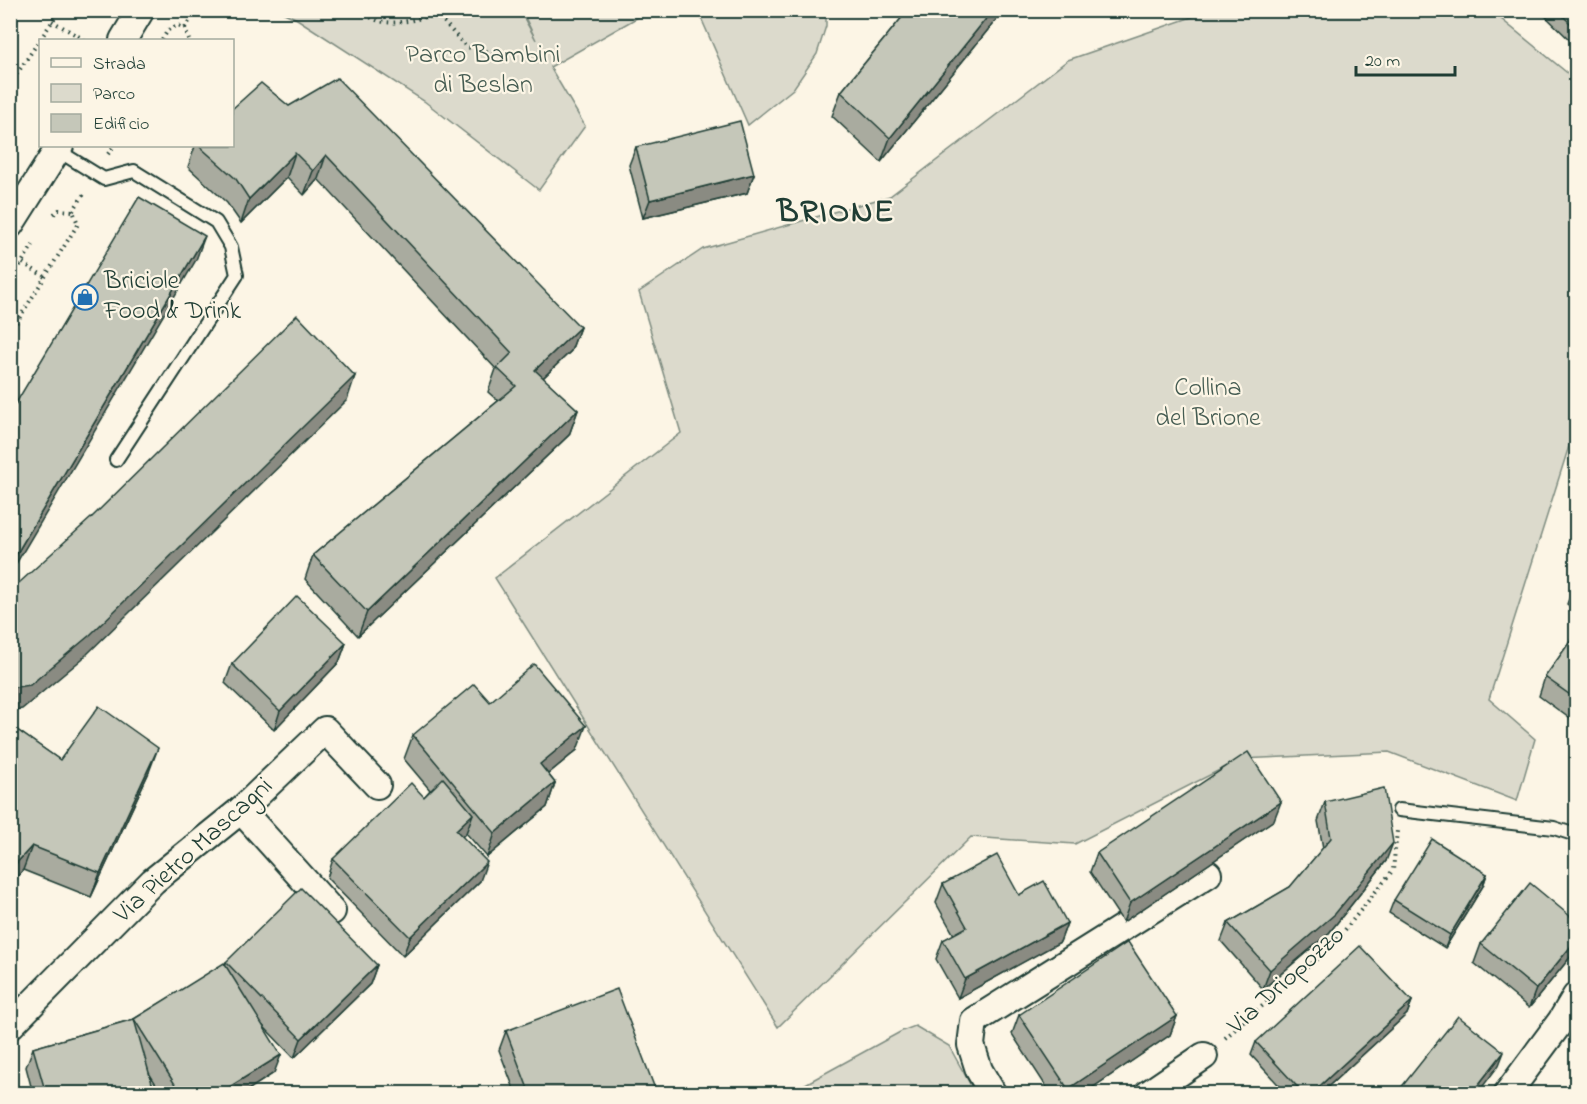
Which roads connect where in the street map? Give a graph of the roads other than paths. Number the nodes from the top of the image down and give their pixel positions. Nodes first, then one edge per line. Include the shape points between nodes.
1 (141, 10) edge
2 (124, 39) edge
3 (59, 148) edge
4 (10, 225) edge
5 (116, 460) dead end
6 (377, 785) dead end
7 (241, 810) junction
8 (1399, 810) road end
9 (1576, 835) edge
10 (1208, 874) edge
11 (332, 911) dead end
12 (1576, 996) edge
13 (10, 1026) edge
14 (1204, 1056) road end
15 (993, 1094) edge
16 (1148, 1094) edge
17 (1507, 1094) edge

1 - 2 street
3 - 4 street
3 - 5 lane via 104,179 134,171 216,222 231,246 237,275
6 - 7 street, Via Pietro Mascagni via 325,730
7 - 11 street
7 - 13 street, Via Pietro Mascagni via 153,881
8 - 9 lane via 1554,828
10 - 15 street via 974,1021 971,1045
12 - 17 street
14 - 16 street, Via Driopozzo

